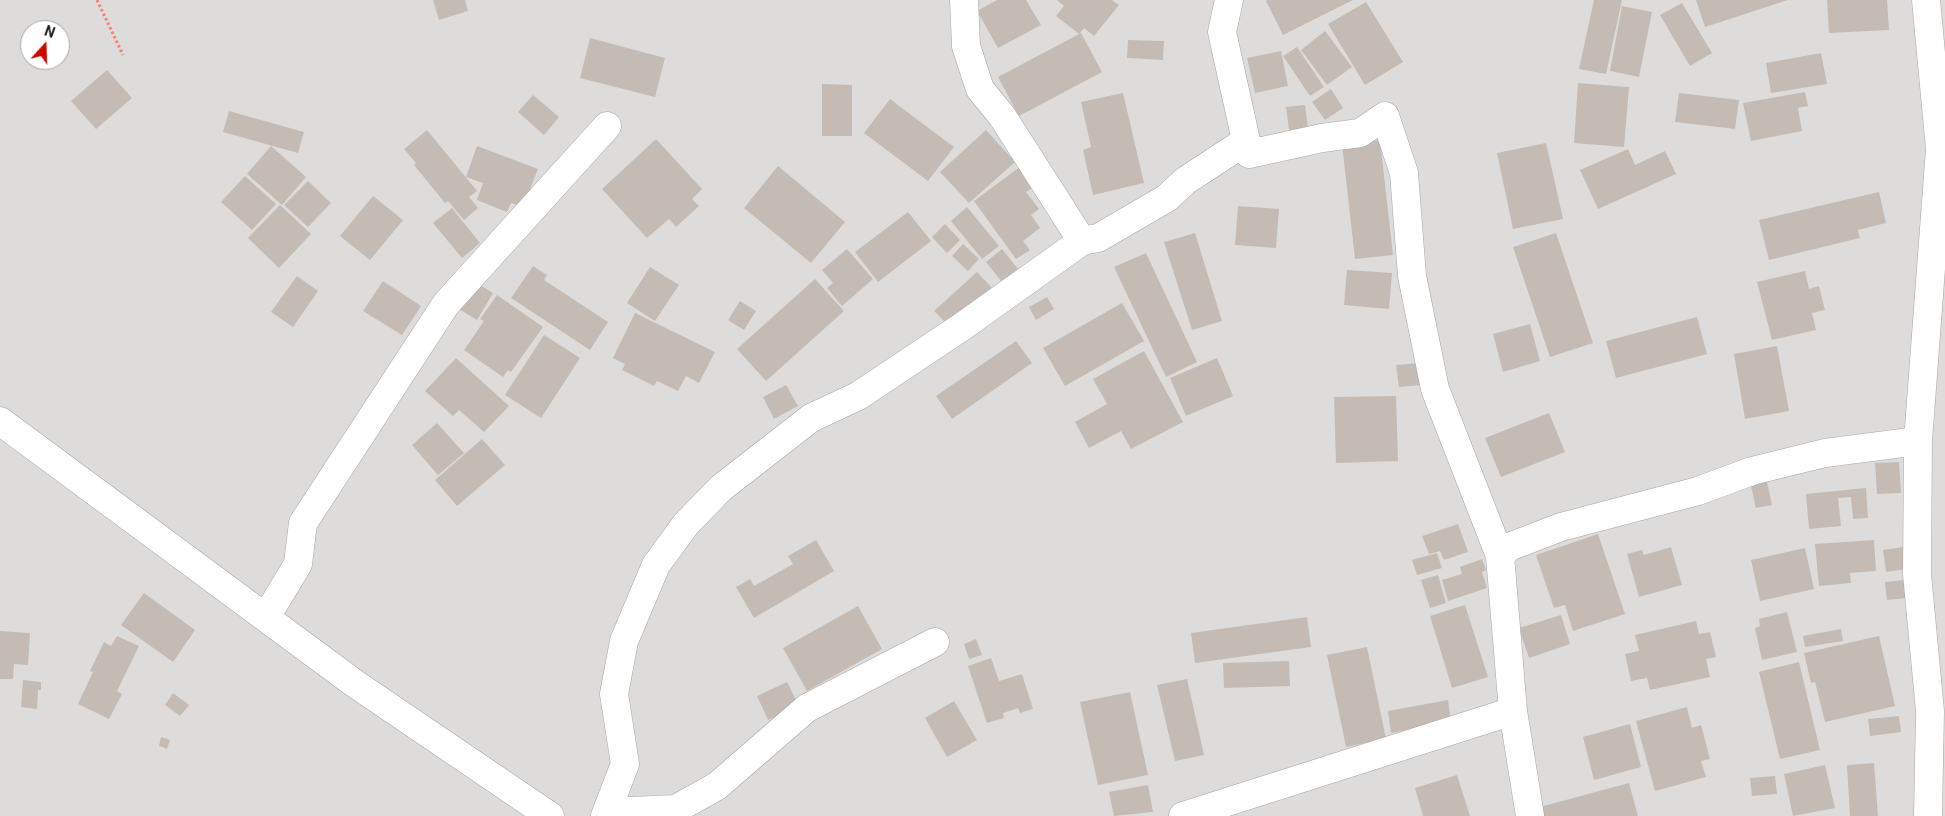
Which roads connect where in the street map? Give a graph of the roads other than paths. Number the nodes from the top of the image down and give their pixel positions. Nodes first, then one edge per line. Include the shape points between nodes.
1 (964, 0) edge
2 (1228, 0) edge
3 (1926, 0) edge
4 (607, 126) dead end
5 (1246, 141) junction
6 (1942, 149) edge
7 (1082, 241) junction
8 (0, 421) edge
9 (1918, 441) junction
10 (1500, 556) junction
11 (266, 617) junction
12 (935, 642) dead end
13 (1514, 711) junction
14 (1938, 712) edge
15 (606, 814) edge
16 (550, 816) edge
17 (1183, 816) edge
18 (1530, 816) edge
19 (1928, 816) edge

1 - 7 street via 966,46 980,89 1002,116
2 - 5 street via 1222,32
3 - 6 street
4 - 11 street via 446,304 303,523 298,564
5 - 7 street via 1185,181 1167,198 1098,238
5 - 10 street via 1249,154 1360,133 1385,116 1404,173 1412,276 1435,389
6 - 9 street
7 - 15 street via 858,396 811,418 721,488 686,524 656,565 624,641 614,694 625,764
8 - 11 street
9 - 10 street via 1825,453 1752,471 1698,490 1561,526 1509,546
9 - 14 street via 1918,574
10 - 13 street
11 - 16 street via 354,683
12 - 15 street via 807,708 717,786 676,809
13 - 17 street
13 - 18 street
14 - 19 street

